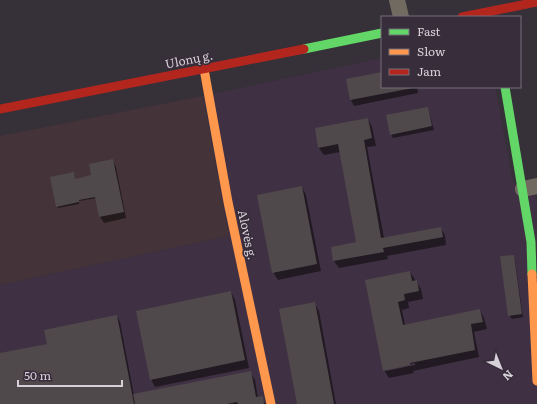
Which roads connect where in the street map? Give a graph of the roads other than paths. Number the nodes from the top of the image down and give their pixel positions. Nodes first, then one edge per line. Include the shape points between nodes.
1 (397, 0) edge
2 (537, 2) edge
3 (492, 14) edge
4 (401, 16) edge
5 (472, 16) edge
6 (381, 33) edge
7 (204, 69) junction
8 (505, 88) edge
9 (0, 109) edge
10 (530, 187) edge
11 (537, 381) edge
12 (271, 404) edge

1 - 4 street
2 - 3 street
3 - 5 street
6 - 7 street, Ulonų g.
7 - 9 street, Ulonų g.
7 - 12 street, Alovės g. via 231,218
8 - 10 street
10 - 11 street

